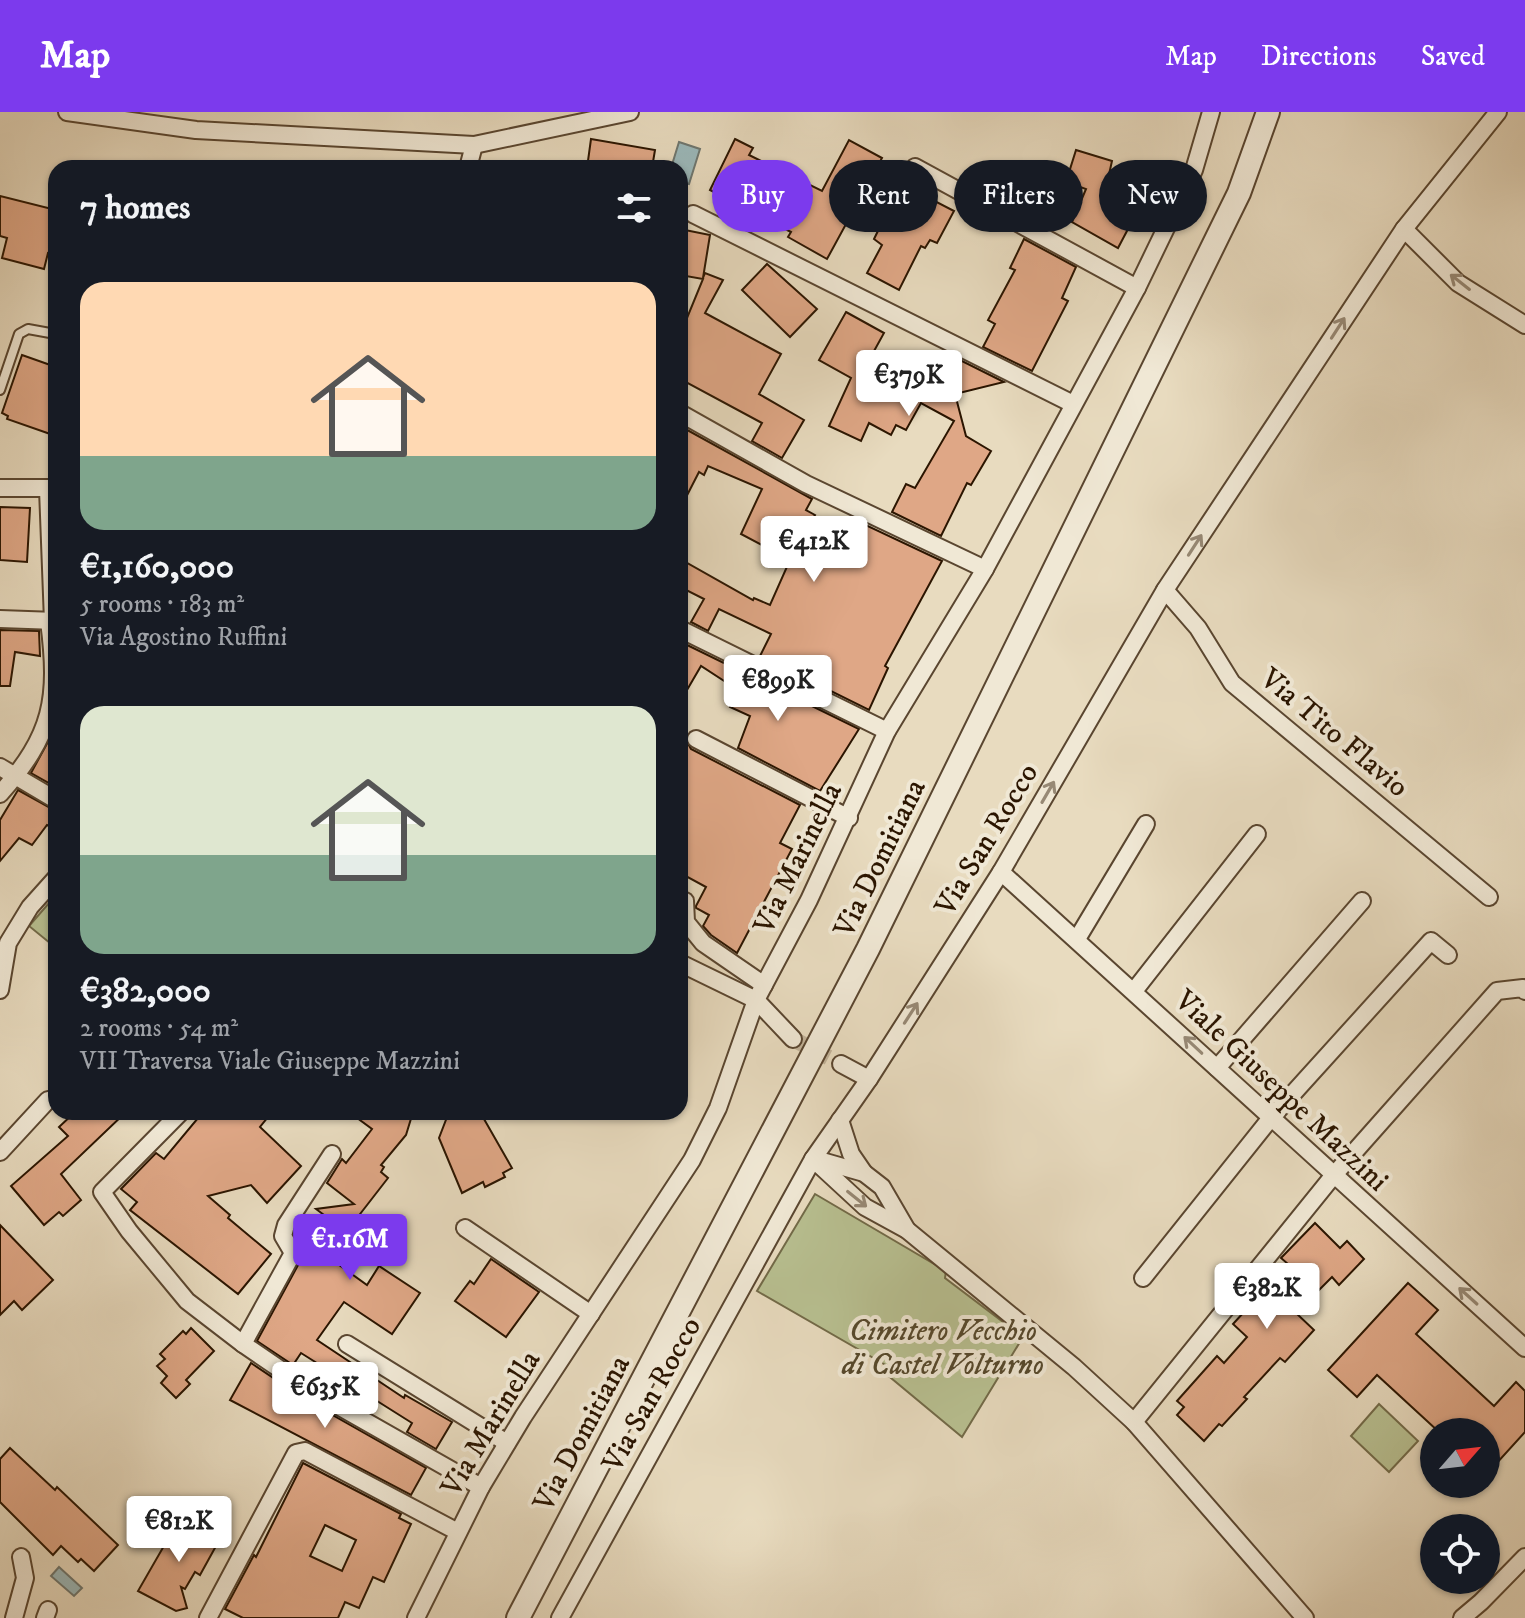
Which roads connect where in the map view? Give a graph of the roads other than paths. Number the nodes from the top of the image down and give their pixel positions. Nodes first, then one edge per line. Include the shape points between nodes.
1 (67, 112) edge
2 (630, 112) edge
3 (1211, 112) edge
4 (1268, 112) edge
5 (1498, 112) edge
6 (474, 145) junction
7 (470, 160) edge
8 (938, 180) edge
9 (693, 214) dead end
10 (1404, 229) junction
11 (1137, 288) junction
12 (1525, 325) edge
13 (48, 333) edge
14 (0, 390) edge
15 (1073, 404) junction
16 (688, 418) edge
17 (0, 488) edge
18 (48, 488) edge
19 (985, 569) junction
20 (1165, 590) junction
21 (0, 619) edge
22 (48, 621) edge
23 (688, 633) edge
24 (48, 713) edge
25 (887, 731) junction
26 (696, 739) dead end
27 (0, 767) edge
28 (16, 776) junction
29 (0, 794) edge
30 (48, 795) edge
31 (849, 818) junction
32 (1146, 824) dead end
33 (1257, 834) dead end
34 (1001, 872) junction
35 (48, 887) edge
36 (1489, 897) dead end
37 (1362, 901) dead end
38 (688, 924) edge
39 (1077, 939) junction
40 (1448, 955) dead end
41 (688, 966) edge
42 (0, 990) edge
43 (1134, 991) junction
44 (1525, 991) edge
45 (760, 993) junction
46 (793, 1039) tunnel mouth
47 (841, 1064) tunnel mouth
48 (1217, 1068) junction
49 (869, 1079) junction
50 (48, 1100) dead end
51 (1270, 1119) junction
52 (173, 1120) edge
53 (840, 1120) junction
54 (0, 1152) edge
55 (332, 1154) dead end
56 (813, 1159) junction
57 (864, 1173) junction
58 (1333, 1176) junction
59 (465, 1228) dead end
60 (907, 1230) junction
61 (1143, 1278) dead end
62 (591, 1314) junction
63 (243, 1344) junction
64 (347, 1344) dead end
65 (1525, 1348) edge
66 (1134, 1422) junction
67 (507, 1443) junction
68 (481, 1487) junction
69 (458, 1532) junction
70 (21, 1557) dead end
71 (1525, 1557) edge
72 (14, 1618) edge
73 (208, 1618) edge
74 (416, 1618) edge
75 (518, 1618) edge
76 (560, 1618) edge
77 (1305, 1618) edge
78 (1462, 1618) edge

1 - 6 street via 196,130
2 - 6 street
3 - 11 street, Via Marinella via 1194,170
4 - 75 street, Via Domitiana via 1239,193 868,949
5 - 10 street, Via San Rocco
6 - 7 street
8 - 11 street
9 - 15 street
12 -> 10 street via 1458,283
20 -> 10 street, Via San Rocco
11 - 15 street, Via Marinella
13 - 14 lane via 28,329 19,334
15 - 19 street, Via Marinella
16 - 19 street via 806,484
17 - 18 street
19 - 25 street, Via Marinella
34 -> 20 street, Via San Rocco
20 - 36 street, Via Tito Flavio via 1198,628 1232,683
21 - 22 street
23 - 25 street
24 - 28 street via 42,738
25 - 31 street, Via Marinella
26 - 31 street
27 - 28 street
28 - 29 street
28 - 30 street
31 - 45 street, Via Marinella
32 - 39 street
33 - 43 street
34 - 39 street, Viale Giuseppe Mazzini
49 -> 34 street, Via San Rocco
35 - 42 street via 8,943
37 - 48 street
38 - 45 street
39 - 43 street, Viale Giuseppe Mazzini
40 - 51 street via 1431,941
41 - 45 street
48 -> 43 street, Viale Giuseppe Mazzini
44 - 58 street via 1497,991
45 - 46 street
45 - 62 street, Via Marinella via 718,1108 692,1160
47 - 49 street
48 - 51 street, Viale Giuseppe Mazzini
49 - 53 street, Via San Rocco
50 - 54 street
51 - 58 street, Viale Giuseppe Mazzini
51 - 61 street
52 - 63 street via 102,1192 187,1301
53 - 56 street, Via San Rocco
53 - 57 street via 851,1154
55 - 63 street via 286,1225 283,1236 293,1253
56 - 57 street
56 -> 60 street via 865,1207
56 - 76 street, Via San Rocco
57 - 60 street via 882,1187
65 -> 58 street, Viale Giuseppe Mazzini
58 - 66 street
59 - 62 street
60 - 66 street
62 - 67 street, Via Marinella
63 - 68 street via 312,1391
64 - 67 street
66 - 77 street
67 - 68 street, Via Marinella
68 - 69 street, Via Marinella
69 - 73 street via 301,1451 293,1456
69 - 74 street, Via Marinella
70 - 72 street via 25,1578
71 - 78 street

